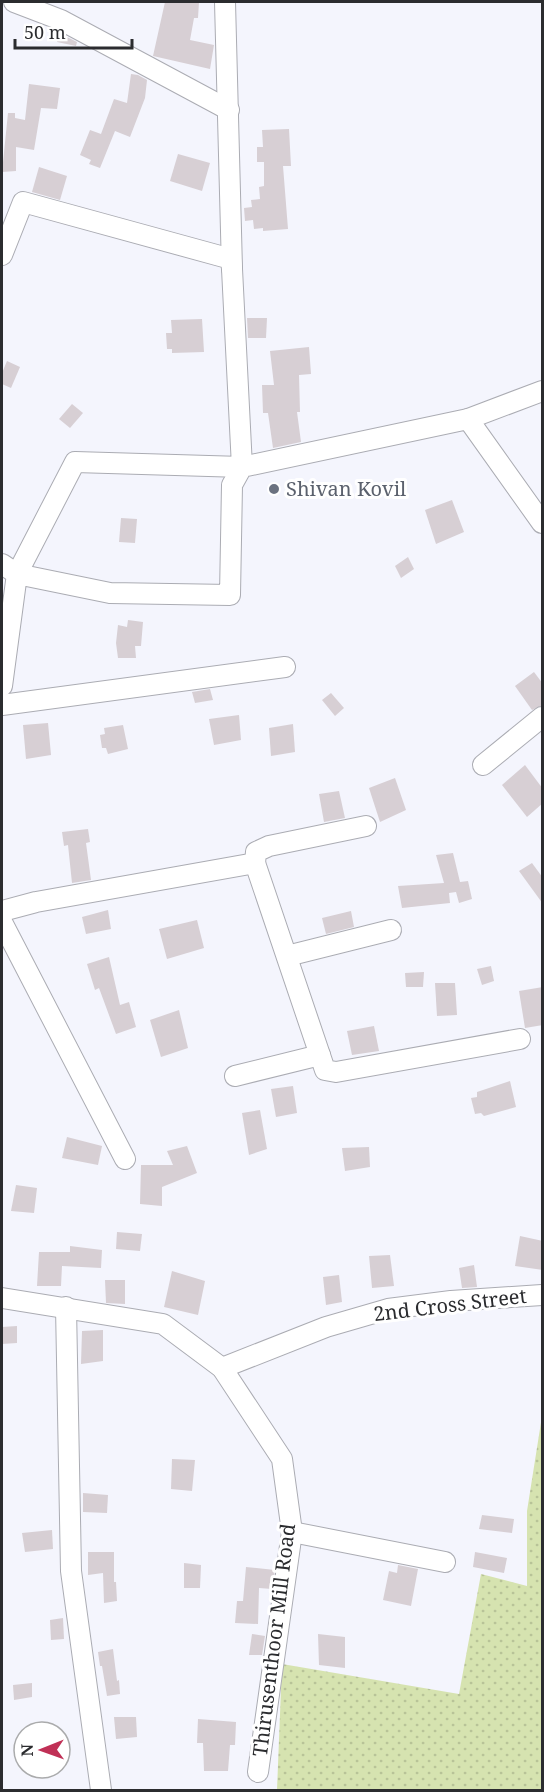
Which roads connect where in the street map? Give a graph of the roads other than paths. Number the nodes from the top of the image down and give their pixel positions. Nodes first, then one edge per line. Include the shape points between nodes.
1 (14, 2) edge
2 (225, 2) edge
3 (229, 110) junction
4 (2, 255) edge
5 (232, 269) junction
6 (543, 391) edge
7 (468, 419) junction
8 (242, 467) junction
9 (543, 523) edge
10 (9, 569) edge
11 (285, 667) dead end
12 (2, 686) edge
13 (2, 705) edge
14 (543, 717) edge
15 (483, 765) dead end
16 (366, 826) dead end
17 (255, 863) junction
18 (2, 911) edge
19 (2, 922) edge
20 (391, 930) dead end
21 (287, 956) junction
22 (520, 1039) dead end
23 (320, 1055) junction
24 (235, 1076) dead end
25 (125, 1159) dead end
26 (543, 1295) edge
27 (2, 1298) edge
28 (66, 1307) junction
29 (222, 1368) junction
30 (292, 1532) junction
31 (445, 1562) dead end
32 (258, 1772) dead end
33 (101, 1791) edge

1 - 3 street via 61,20
2 - 3 street
3 - 5 street
4 - 5 street via 23,202 231,259
5 - 8 street
6 - 7 street
7 - 8 street
7 - 9 street
8 - 10 street via 75,462
8 - 10 street via 232,485 230,595 110,593
10 - 12 street
11 - 13 street
14 - 15 street
16 - 17 street via 269,846 256,852
17 - 18 street
17 - 21 street
19 - 25 street
20 - 21 street
21 - 23 street
22 - 23 street via 336,1071 325,1070
23 - 24 street
26 - 29 street, 2nd Cross Street via 388,1309 326,1327
27 - 28 street, Thirusenthoor Mill Road
28 - 29 street, Thirusenthoor Mill Road via 163,1324
28 - 33 street via 71,1571
29 - 30 street, Thirusenthoor Mill Road via 282,1459
30 - 31 street
30 - 32 street, Thirusenthoor Mill Road

